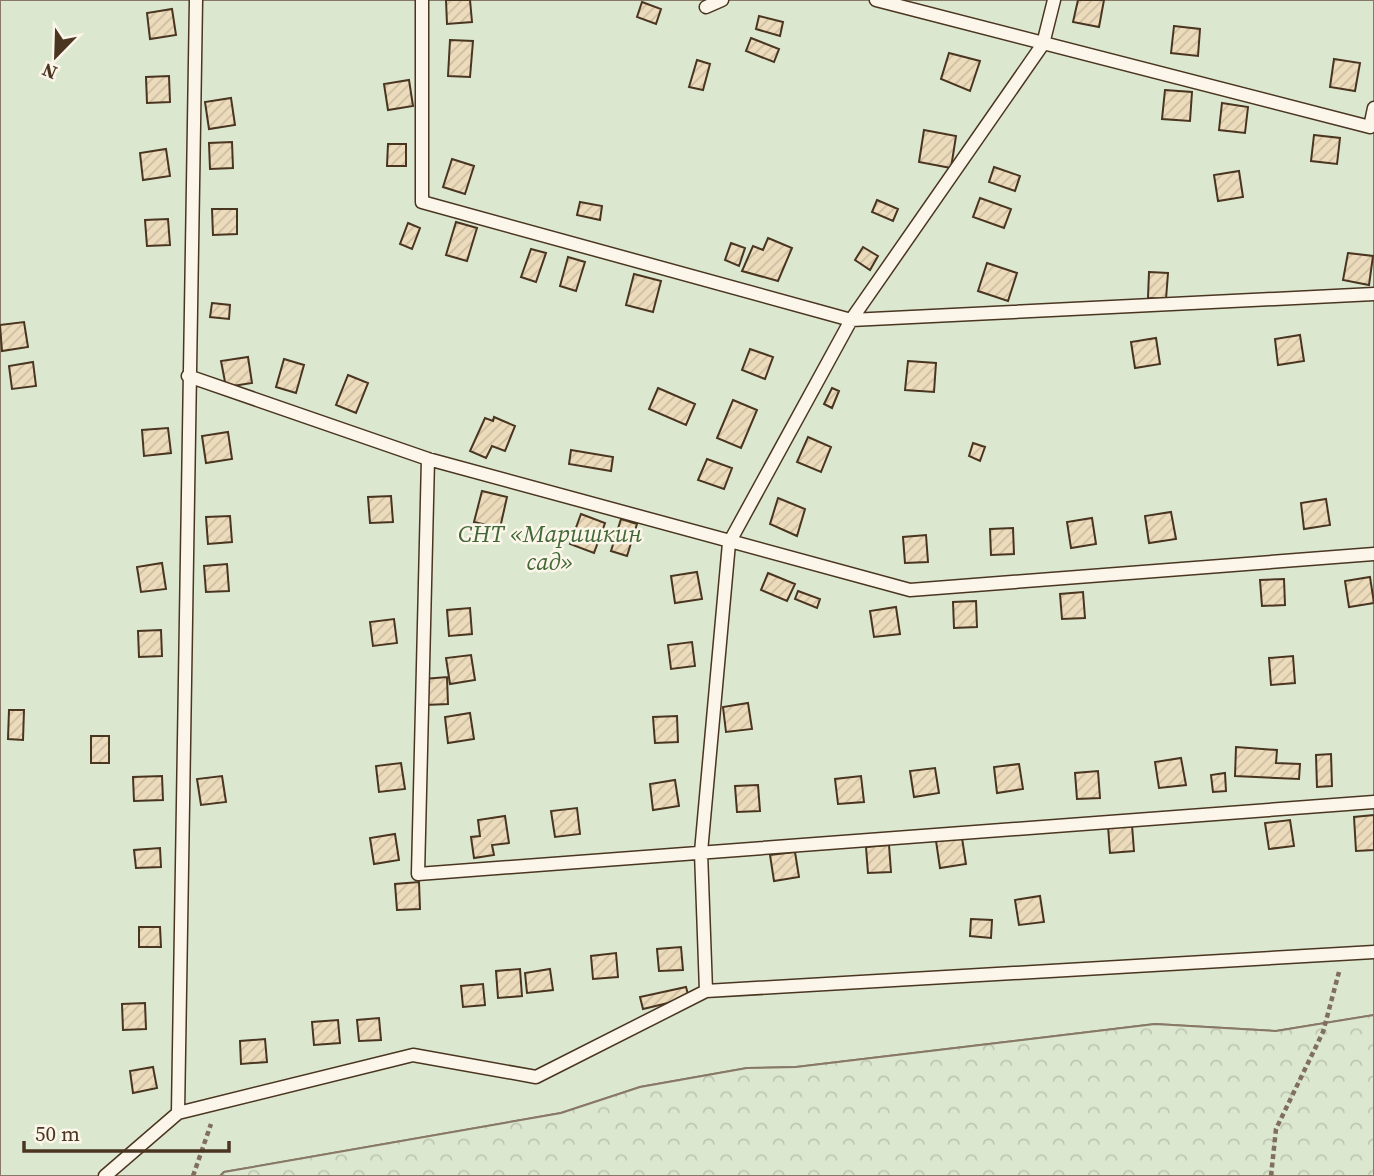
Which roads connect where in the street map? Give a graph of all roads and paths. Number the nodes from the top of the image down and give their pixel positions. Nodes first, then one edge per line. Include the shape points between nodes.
1 (196, 0) edge
2 (422, 0) edge
3 (722, 0) edge
4 (876, 0) edge
5 (1054, 0) edge
6 (706, 7) dead end
7 (1043, 44) junction
8 (1374, 108) edge
9 (1374, 294) edge
10 (851, 320) junction
11 (188, 376) junction
12 (428, 459) junction
13 (729, 542) junction
14 (1374, 554) edge
15 (1374, 802) edge
16 (701, 852) junction
17 (1374, 952) edge
18 (1344, 954) junction
19 (706, 991) junction
20 (218, 1103) junction
21 (178, 1113) junction
22 (105, 1176) edge
23 (193, 1176) edge
24 (1271, 1176) edge

1 - 11 lane
2 - 10 lane via 422,202
3 - 6 lane
4 - 7 lane
5 - 7 lane
7 - 8 lane via 1370,127
7 - 10 lane
9 - 10 lane
10 - 13 lane
11 - 12 lane
11 - 21 lane
12 - 13 lane
12 - 16 lane via 418,874
13 - 14 lane via 910,590
13 - 16 lane
15 - 16 lane
16 - 19 lane
17 - 18 lane
18 - 19 lane
18 - 24 path via 1323,1032 1276,1129
19 - 20 lane via 536,1077 413,1055
20 - 21 lane
20 - 23 path
21 - 22 lane

